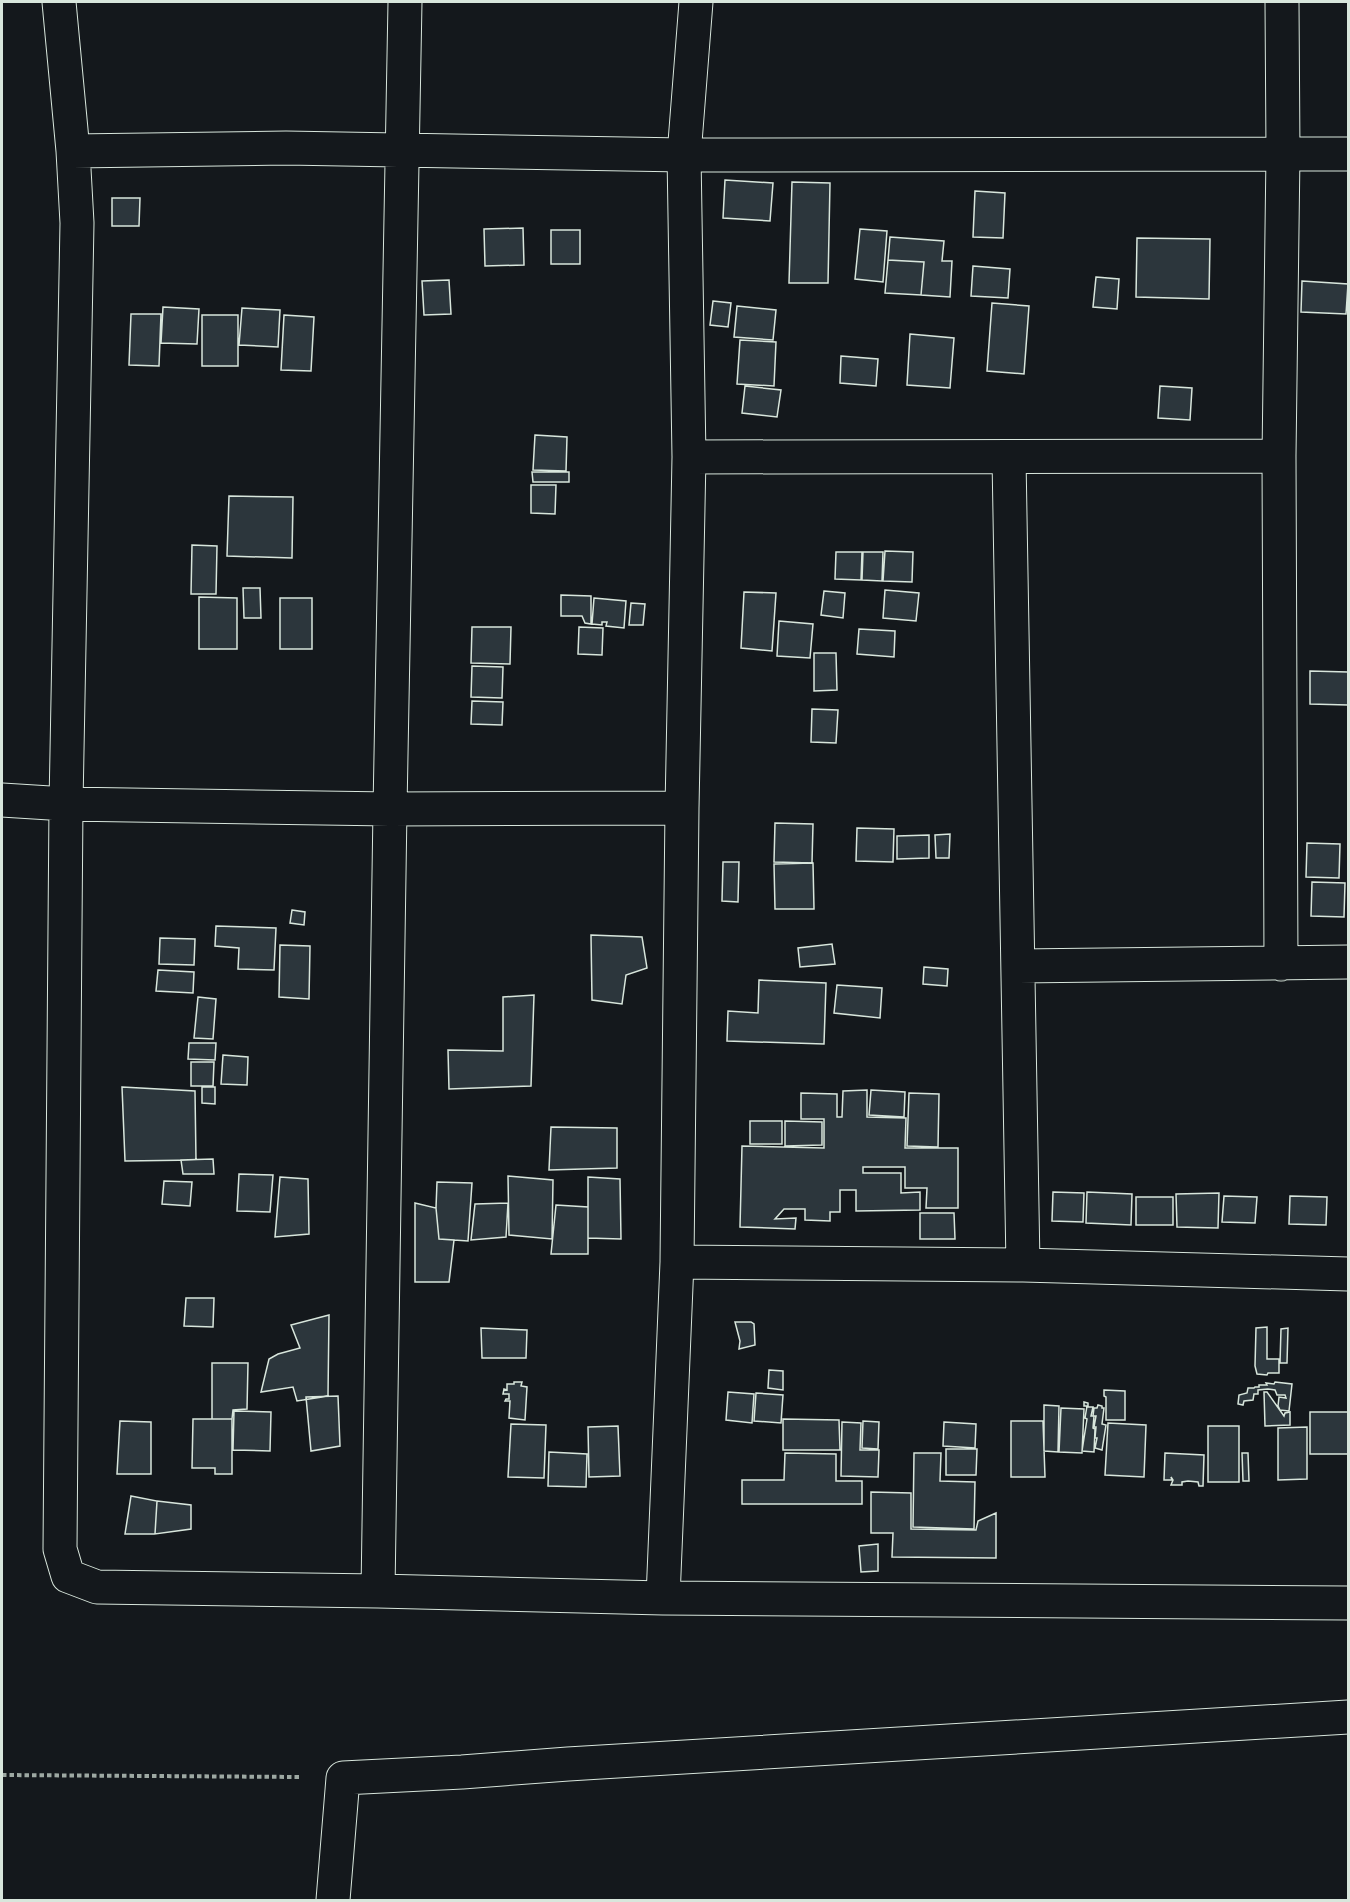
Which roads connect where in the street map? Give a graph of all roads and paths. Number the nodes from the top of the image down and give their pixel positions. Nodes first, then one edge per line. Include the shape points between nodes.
1 (59, 2) edge
2 (405, 2) edge
3 (696, 2) edge
4 (1282, 2) edge
5 (404, 150) junction
6 (73, 151) junction
7 (1283, 154) junction
8 (1348, 154) edge
9 (684, 155) junction
10 (689, 456) junction
11 (1279, 456) junction
12 (1009, 458) junction
13 (2, 800) edge
14 (66, 804) junction
15 (682, 808) junction
16 (390, 809) junction
17 (1348, 962) edge
18 (1281, 964) junction
19 (1019, 966) junction
20 (677, 1262) junction
21 (1023, 1265) junction
22 (1348, 1274) edge
23 (378, 1591) junction
24 (663, 1598) junction
25 (1348, 1602) edge
26 (1348, 1717) edge
27 (2, 1775) edge
28 (343, 1778) junction
29 (333, 1900) edge

1 - 6 street
2 - 5 street
3 - 9 street
4 - 7 street
5 - 6 street
5 - 9 street
5 - 16 street
6 - 14 street via 77,223
7 - 8 street
7 - 9 street
7 - 11 street
9 - 10 street
10 - 12 street
10 - 15 street
11 - 12 street
11 - 18 street
12 - 19 street
13 - 14 street
14 - 16 street
14 - 23 street via 60,1549 68,1576 97,1587
15 - 16 street
15 - 20 street
16 - 23 street
17 - 18 street
18 - 19 street
19 - 21 street
20 - 21 street
20 - 24 street
21 - 22 street
23 - 24 street
24 - 25 street
26 - 28 street
27 - 28 path
28 - 29 street

